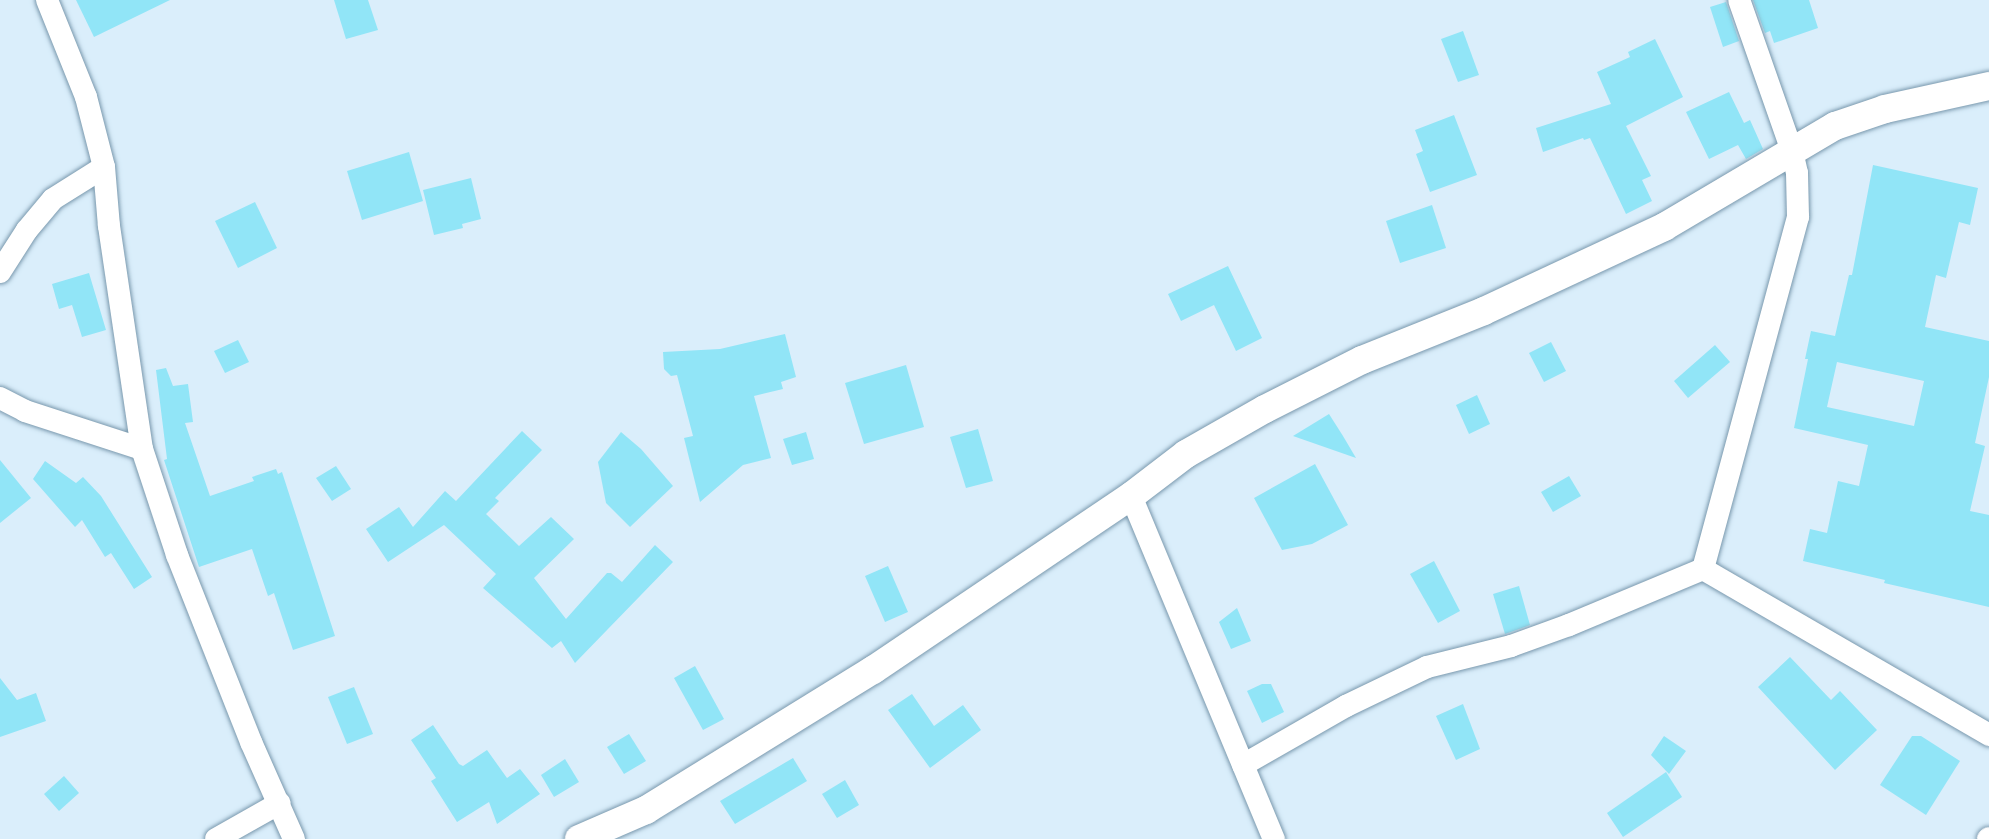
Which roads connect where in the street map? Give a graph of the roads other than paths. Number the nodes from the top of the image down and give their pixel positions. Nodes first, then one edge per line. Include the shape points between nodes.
1 (47, 0) edge
2 (1739, 0) edge
3 (1989, 86) edge
4 (1792, 151) junction
5 (104, 167) junction
6 (0, 272) edge
7 (0, 398) edge
8 (142, 449) junction
9 (1131, 496) junction
10 (1703, 569) junction
11 (1989, 735) edge
12 (1243, 765) junction
13 (280, 803) junction
14 (216, 839) edge
15 (294, 839) edge
16 (579, 839) edge
17 (1274, 839) edge

1 - 5 street via 86,97
2 - 4 street
3 - 4 street via 1885,109 1835,126
4 - 9 street via 1664,227 1484,310 1362,360 1265,409 1186,454
4 - 10 street via 1798,217
5 - 6 street via 53,199
5 - 8 street
7 - 8 street via 25,411
8 - 13 street via 177,555 251,742
9 - 12 street
9 - 16 street via 873,670 725,762 646,810
10 - 11 street
10 - 12 street via 1569,626 1512,646 1427,667 1346,706
12 - 17 street
13 - 14 street
13 - 15 street

